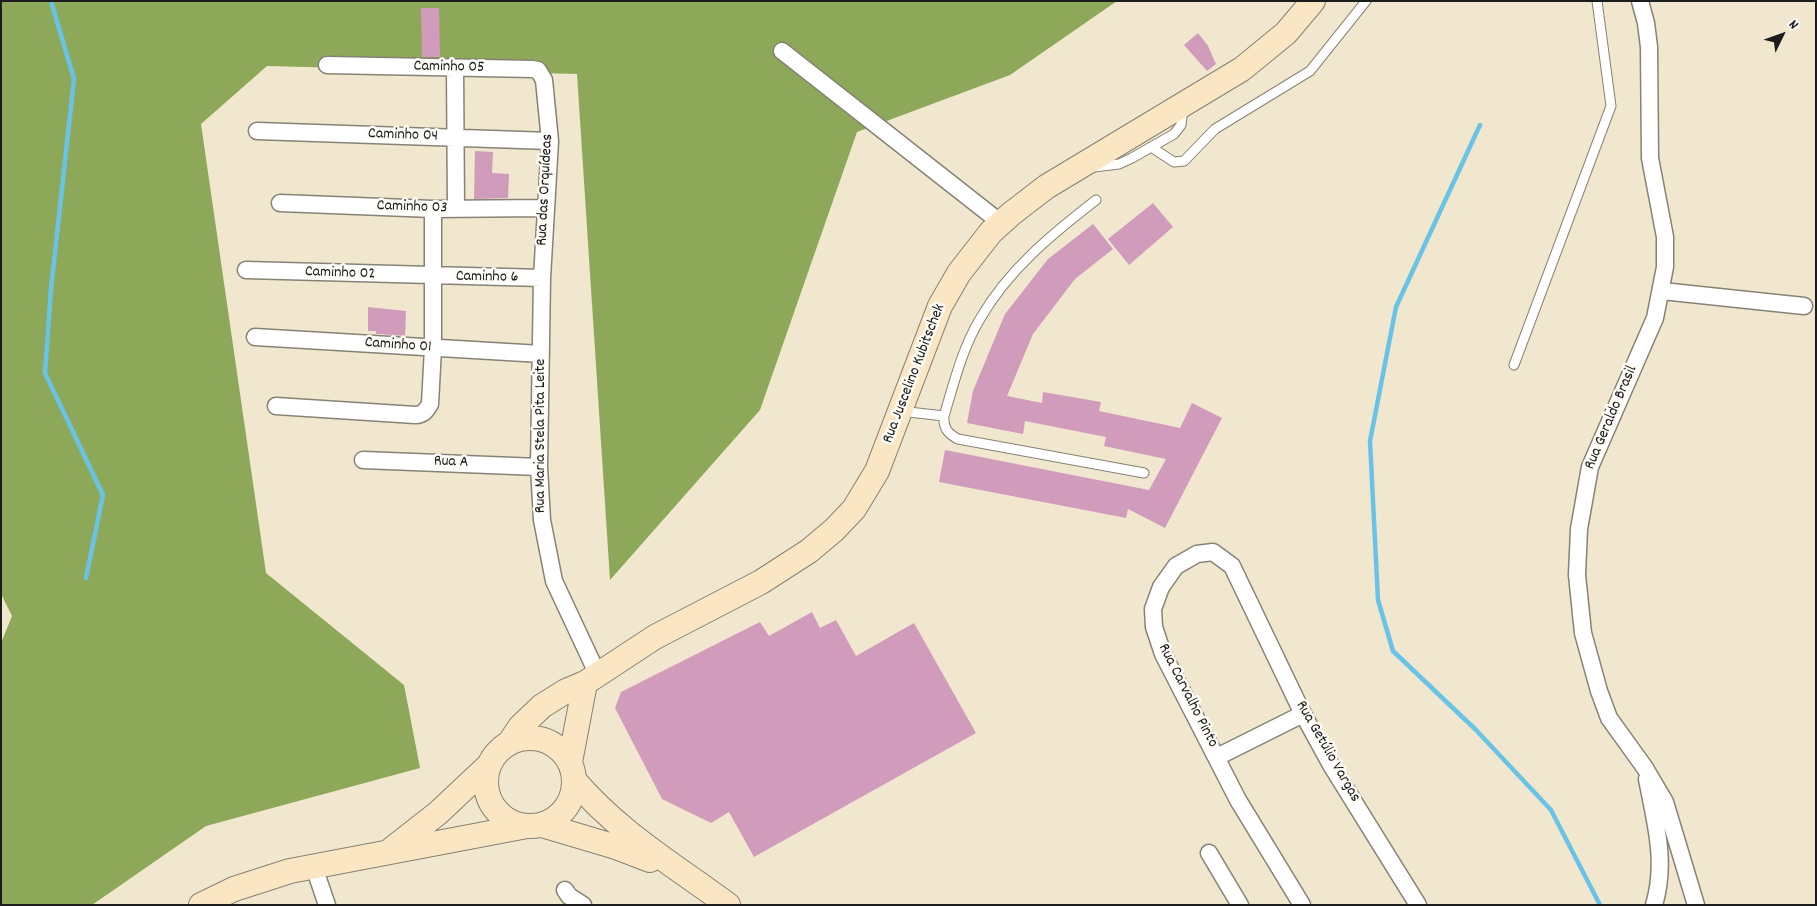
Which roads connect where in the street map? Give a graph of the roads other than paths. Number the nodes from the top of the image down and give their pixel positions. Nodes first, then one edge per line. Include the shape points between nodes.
1 (1313, 1) edge
2 (1366, 1) edge
3 (1597, 1) edge
4 (1640, 1) edge
5 (782, 52) dead end
6 (327, 64) dead end
7 (455, 68) junction
8 (547, 102) joint
9 (1183, 105) junction
10 (257, 131) dead end
11 (454, 138) junction
12 (550, 141) junction
13 (1151, 147) junction
14 (1076, 170) junction
15 (1096, 200) dead end
16 (280, 203) dead end
17 (544, 208) junction
18 (433, 209) junction
19 (456, 209) junction
20 (1001, 222) junction
21 (246, 270) dead end
22 (433, 277) junction
23 (542, 278) junction
24 (1662, 291) junction
25 (1804, 306) dead end
26 (255, 337) dead end
27 (433, 348) junction
28 (541, 354) junction
29 (1514, 365) dead end
30 (276, 406) dead end
31 (900, 410) junction
32 (944, 416) junction
33 (363, 460) dead end
34 (539, 467) junction
35 (1144, 472) dead end
36 (1247, 594) joint
37 (591, 678) junction
38 (1303, 714) junction
39 (510, 742) junction
40 (1218, 757) junction
41 (488, 766) junction
42 (1645, 768) junction
43 (572, 771) junction
44 (534, 826) junction
45 (386, 853) junction
46 (1209, 853) dead end
47 (314, 867) junction
48 (679, 872) junction
49 (565, 890) dead end
50 (200, 905) edge
51 (327, 905) edge
52 (583, 905) edge
53 (728, 905) edge
54 (1240, 905) edge
55 (1302, 905) edge
56 (1418, 905) edge
57 (1654, 905) edge
58 (1696, 905) edge

1 - 9 main road, Rua Juscelino Kubitschek via 1262,56
2 - 13 lane via 1310,71 1216,129 1184,161 1174,162
3 - 29 lane via 1610,112
4 - 24 street, Rua Geraldo Brasil via 1649,47 1650,158 1665,238
5 - 20 street
6 - 7 street, Caminho 05
7 - 8 street, Caminho 05 via 538,70
7 - 11 street
8 - 12 street, Rua das Orquídeas
9 - 13 lane via 1178,131
9 - 14 main road, Rua Juscelino Kubitschek
10 - 11 street, Caminho 04
11 - 12 street, Caminho 04
11 - 19 street
12 - 17 street, Rua das Orquídeas
13 - 14 lane via 1119,164
14 - 20 main road, Rua Juscelino Kubitschek via 1046,187
15 - 32 lane via 1050,235 1012,274 980,319 960,361
16 - 18 street, Caminho 03
17 - 19 street, Caminho 03
17 - 23 street, Rua das Orquídeas
18 - 19 street, Caminho 03
18 - 22 street
20 - 31 main road, Rua Juscelino Kubitschek via 959,273 940,306
21 - 22 street, Caminho 02
22 - 23 street, Caminho 6
22 - 27 street
23 - 28 street, Rua Maria Stela Pita Leite
24 - 25 street
24 - 42 street, Rua Geraldo Brasil via 1647,337 1590,467 1577,550 1583,633 1599,690 1610,718
26 - 27 street, Caminho 01
27 - 28 street, Caminho 01
27 - 30 street via 430,404 421,415
28 - 34 street, Rua Maria Stela Pita Leite
31 - 32 lane
31 - 37 main road, Rua Juscelino Kubitschek via 878,471 866,493 828,536 761,582 655,637
32 - 35 lane via 946,429 958,439
33 - 34 street, Rua A
34 - 37 street, Rua Maria Stela Pita Leite via 542,520 554,581
36 - 38 street, Rua Getúlio Vargas
36 - 40 street, Rua Carvalho Pinto via 1232,566 1222,557 1212,552 1197,554 1176,566 1161,588 1153,609 1154,627 1164,654
37 - 39 main road, Rua Juscelino Kubitschek via 542,706
37 - 43 main road
38 - 40 street
38 - 56 street, Rua Getúlio Vargas
39 - 41 main road via 501,748
39 - 43 main road via 530,738 550,743 561,751
40 - 55 street, Rua Carvalho Pinto via 1238,800
41 - 44 main road via 489,798 497,812 511,822
41 - 45 main road via 438,813
42 - 57 street via 1661,849 1660,880
42 - 58 street, Rua Geraldo Brasil via 1665,802
43 - 44 main road via 572,795 566,808 556,818
43 - 48 main road via 613,821
44 - 45 main road
44 - 48 main road via 616,847
45 - 47 main road
46 - 54 street
47 - 50 main road via 269,876
47 - 51 street
48 - 53 main road
49 - 52 street

